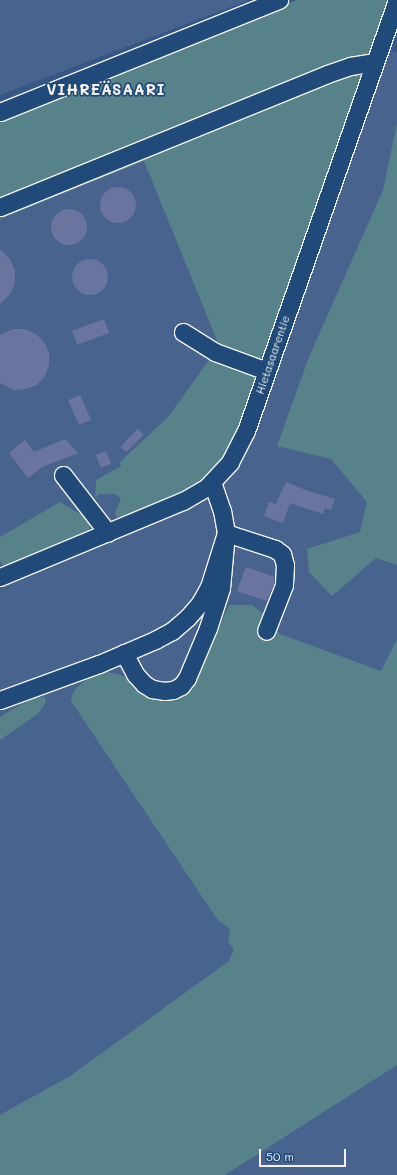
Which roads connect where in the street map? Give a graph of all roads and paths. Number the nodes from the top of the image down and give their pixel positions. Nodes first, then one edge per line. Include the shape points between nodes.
1 (279, 0) edge
2 (397, 0) edge
3 (374, 62) junction
4 (0, 112) edge
5 (0, 207) edge
6 (183, 332) dead end
7 (267, 370) junction
8 (62, 475) dead end
9 (212, 482) junction
10 (108, 533) junction
11 (226, 533) junction
12 (0, 577) edge
13 (266, 631) dead end
14 (124, 653) junction
15 (0, 700) edge

1 - 4 street
2 - 3 street, Hietasaarentie
3 - 5 street via 350,66 328,74
3 - 7 street, Hietasaarentie
6 - 7 street via 215,352
7 - 9 street, Hietasaarentie via 241,444 226,467
8 - 10 street
9 - 10 street, Hietasaarentie via 177,504
9 - 11 street
10 - 12 street, Hietasaarentie
11 - 13 street via 275,549 282,554 285,565 284,584
11 - 14 street via 209,587 188,617 172,631
11 - 14 street via 221,588 208,628 187,678 181,686 164,691 152,689 135,674
14 - 15 street

